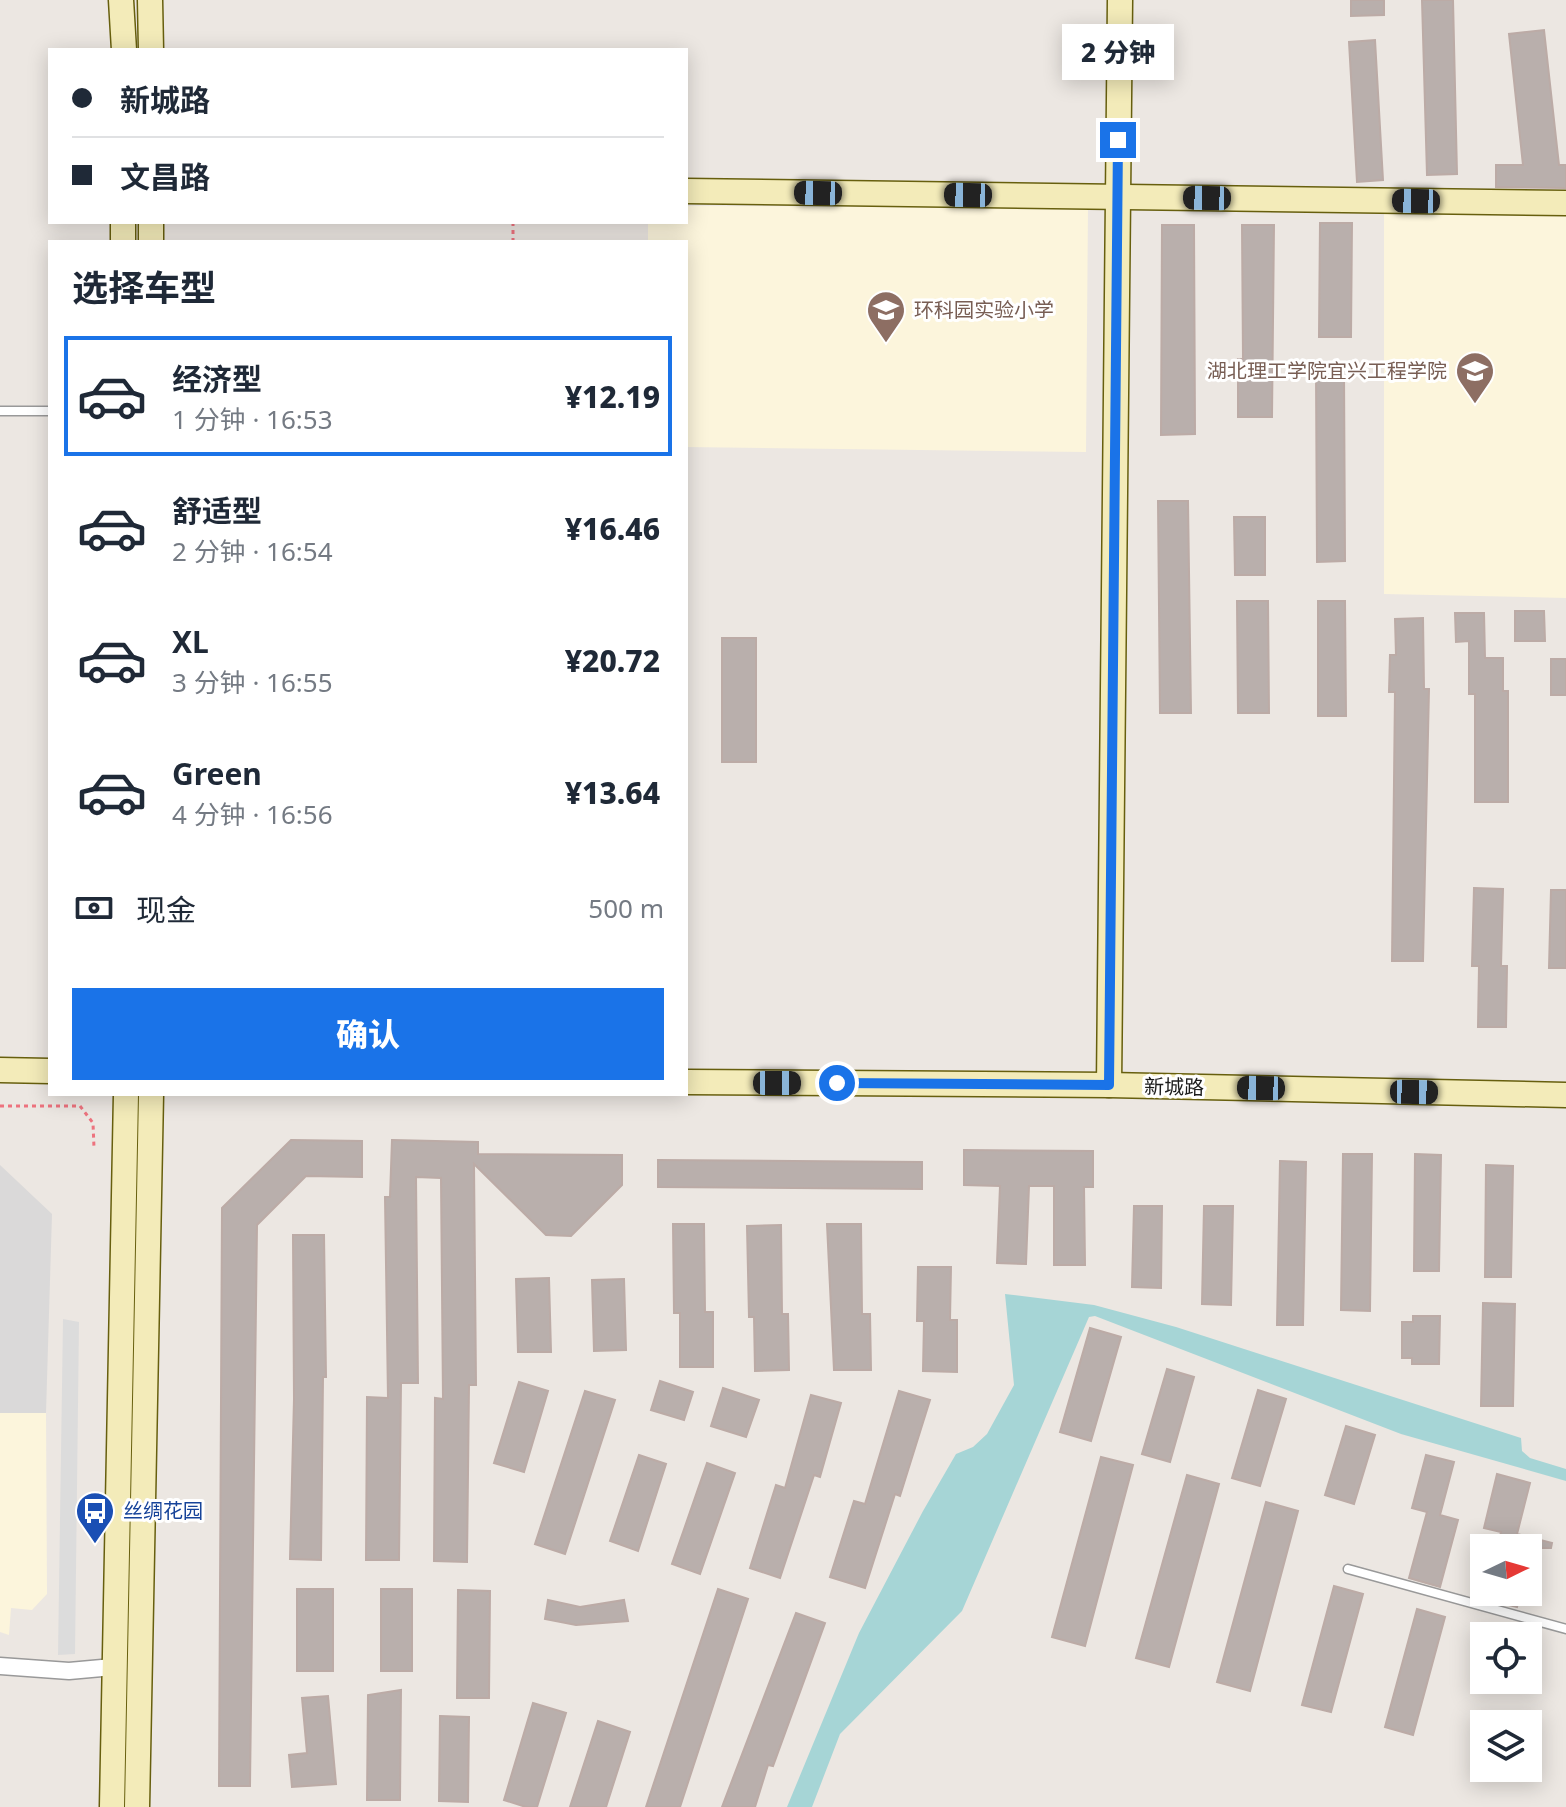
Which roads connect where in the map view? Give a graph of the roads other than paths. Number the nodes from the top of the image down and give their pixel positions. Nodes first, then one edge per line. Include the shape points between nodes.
1 (121, 0) edge
2 (150, 0) edge
3 (1120, 0) edge
4 (124, 48) edge
5 (151, 48) edge
6 (688, 191) edge
7 (1117, 196) junction
8 (1566, 203) edge
9 (0, 411) edge
10 (48, 411) edge
11 (0, 1070) edge
12 (48, 1071) edge
13 (688, 1082) edge
14 (1109, 1085) junction
15 (1566, 1095) edge
16 (126, 1096) edge
17 (151, 1096) edge
18 (1348, 1569) dead end
19 (1566, 1629) edge
20 (0, 1666) edge
21 (113, 1667) junction
22 (112, 1807) edge
23 (137, 1807) edge

1 - 4 street
2 - 5 street
3 - 7 street
6 - 7 street
7 - 8 street
7 - 14 street
9 - 10 lane
11 - 12 street
13 - 14 street, 新城路
14 - 15 street, 新城路
16 - 21 street
17 - 23 street
18 - 19 lane
20 - 21 street via 69,1671
21 - 22 street

